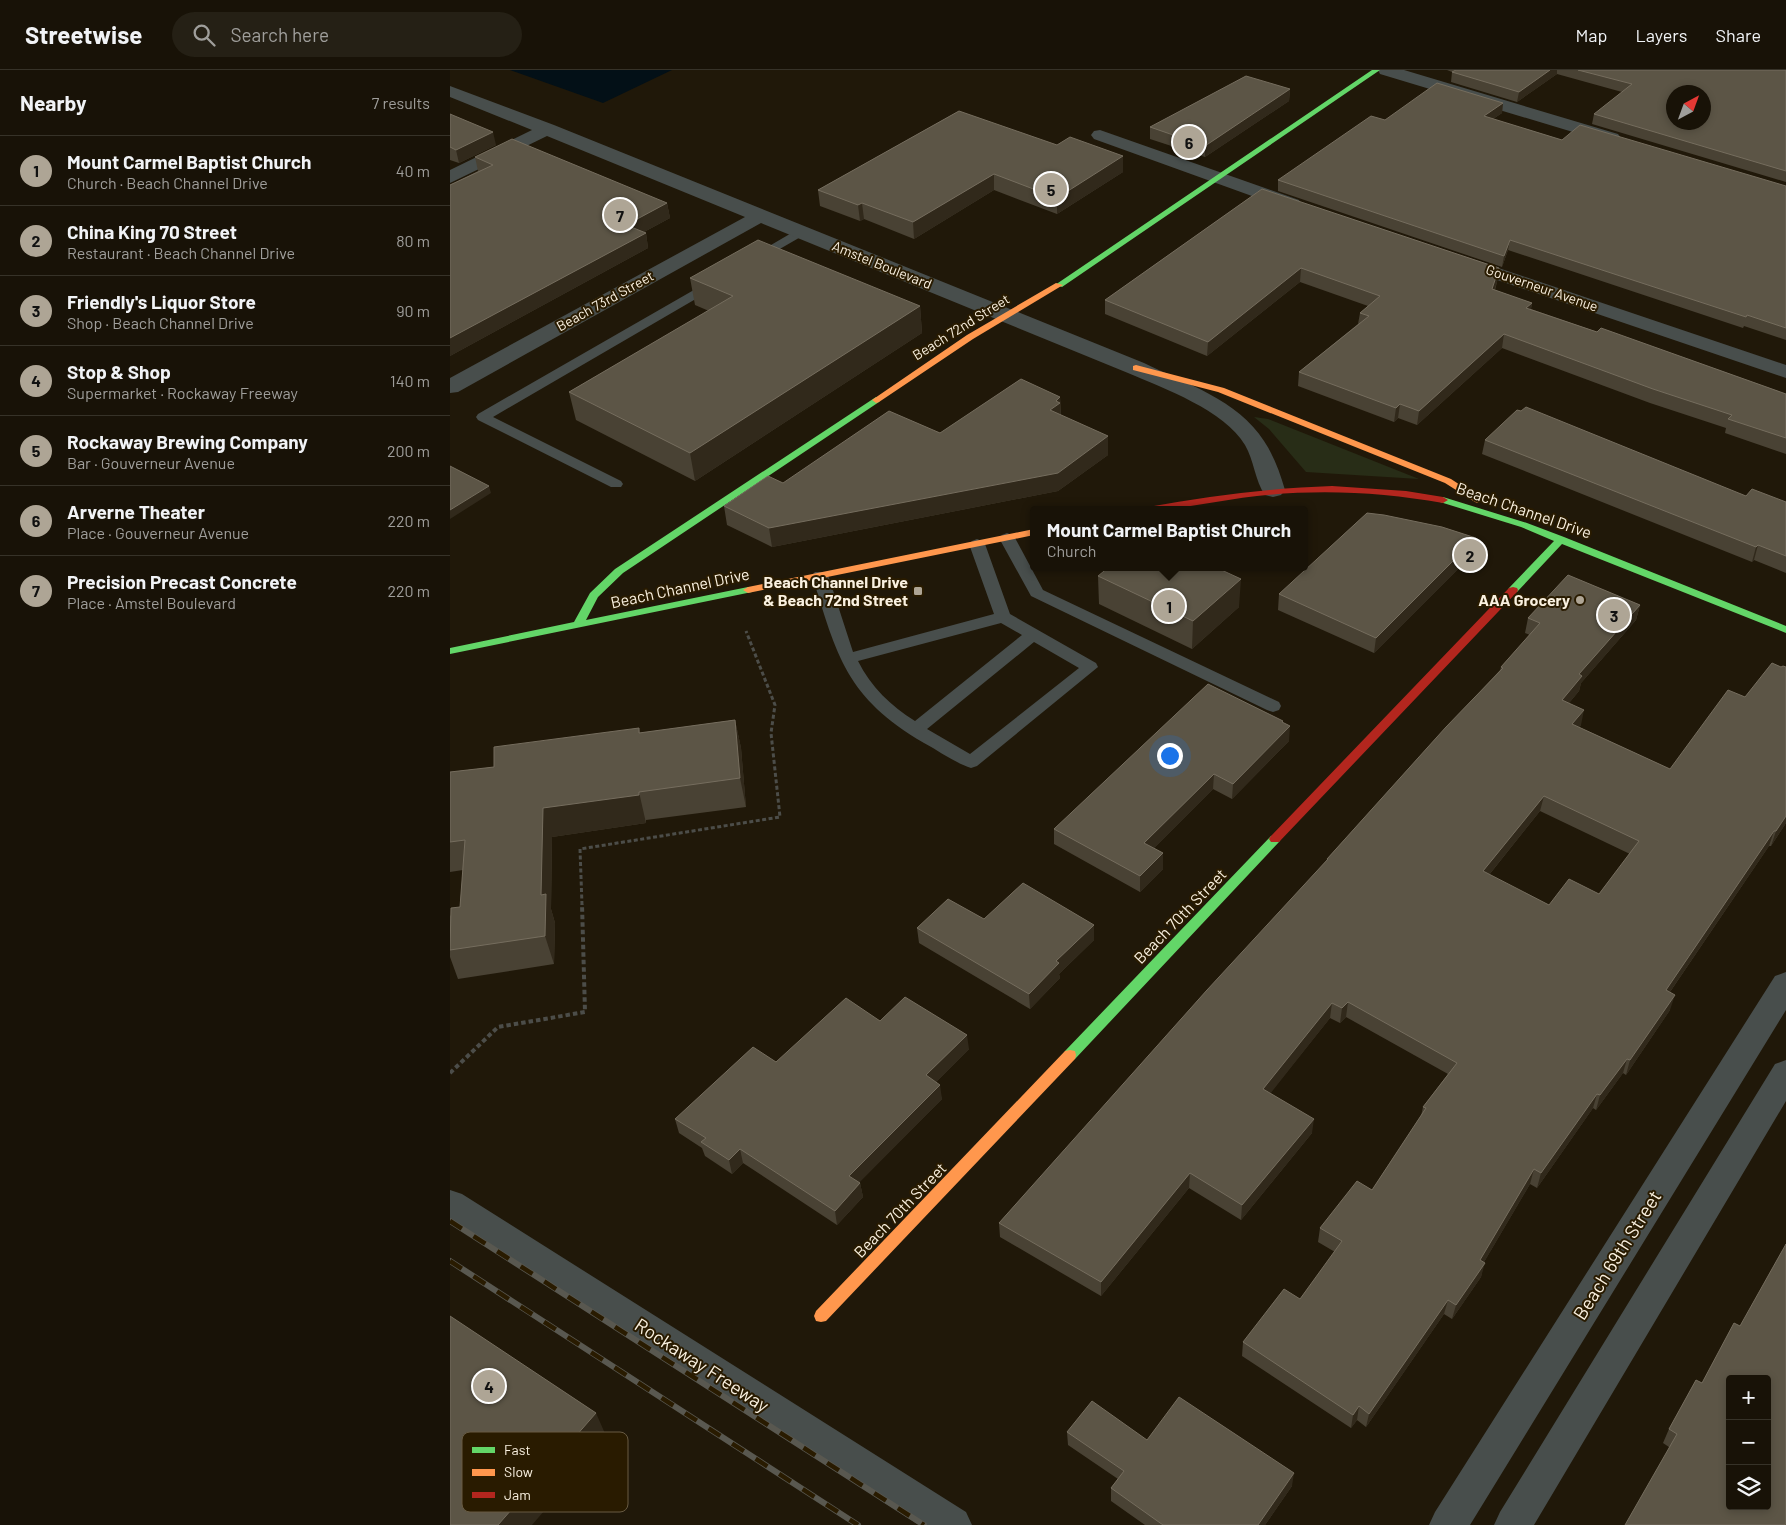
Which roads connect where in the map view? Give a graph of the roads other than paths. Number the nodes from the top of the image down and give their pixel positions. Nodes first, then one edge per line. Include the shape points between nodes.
1 (1377, 70) edge
2 (1386, 70) edge
3 (450, 91) edge
4 (548, 130) junction
5 (1100, 135) dead end
6 (1627, 142) edge
7 (450, 177) edge
8 (1218, 177) junction
9 (1310, 210) edge
10 (760, 216) junction
11 (800, 232) junction
12 (1441, 254) edge
13 (740, 267) edge
14 (723, 277) edge
15 (1007, 316) junction
16 (1136, 368) junction
17 (1786, 372) edge
18 (450, 388) edge
19 (616, 484) dead end
20 (1273, 490) junction
21 (1169, 506) edge
22 (1511, 520) junction
23 (1030, 533) edge
24 (1008, 538) junction
25 (1561, 539) junction
26 (976, 544) junction
27 (820, 576) junction
28 (1003, 617) junction
29 (578, 625) junction
30 (1786, 630) edge
31 (1033, 634) junction
32 (450, 651) edge
33 (849, 658) junction
34 (1273, 706) dead end
35 (916, 729) junction
36 (1786, 984) edge
37 (1786, 1073) edge
38 (450, 1204) edge
39 (821, 1316) dead end
40 (953, 1525) edge
41 (1448, 1525) edge
42 (1513, 1525) edge

1 - 8 street, Beach 72nd Street
2 - 6 street
3 - 4 street, Amstel Boulevard
4 - 7 street
4 - 10 street, Amstel Boulevard
5 - 8 street
8 - 9 street
8 - 15 street, Beach 72nd Street
10 - 11 street, Amstel Boulevard
10 - 18 street, Beach 73rd Street
11 - 13 lane
11 - 15 street, Amstel Boulevard
12 - 17 street, Gouverneur Avenue
14 - 19 lane via 483,417
15 - 16 street, Amstel Boulevard
15 - 29 street, Beach 72nd Street via 970,337 619,571 591,597
16 - 20 street, Amstel Boulevard via 1209,404 1242,428 1257,447
16 - 22 street via 1221,390 1440,478
20 - 21 street, Beach Channel Drive
20 - 22 street, Beach Channel Drive via 1331,487 1393,491 1446,500
22 - 25 street, Beach Channel Drive
23 - 24 street, Beach Channel Drive
24 - 26 street, Beach Channel Drive
24 - 34 lane via 1037,593
25 - 30 street, Beach Channel Drive
25 - 39 street, Beach 70th Street
26 - 27 street, Beach Channel Drive
26 - 28 lane
27 - 29 street, Beach Channel Drive
27 - 33 lane
28 - 31 lane
28 - 33 lane
29 - 32 street, Beach Channel Drive
31 - 35 lane
31 - 35 lane via 1090,667 971,762
33 - 35 lane via 873,697
36 - 41 street, Beach 69th Street
37 - 42 street
38 - 40 street, Rockaway Freeway

